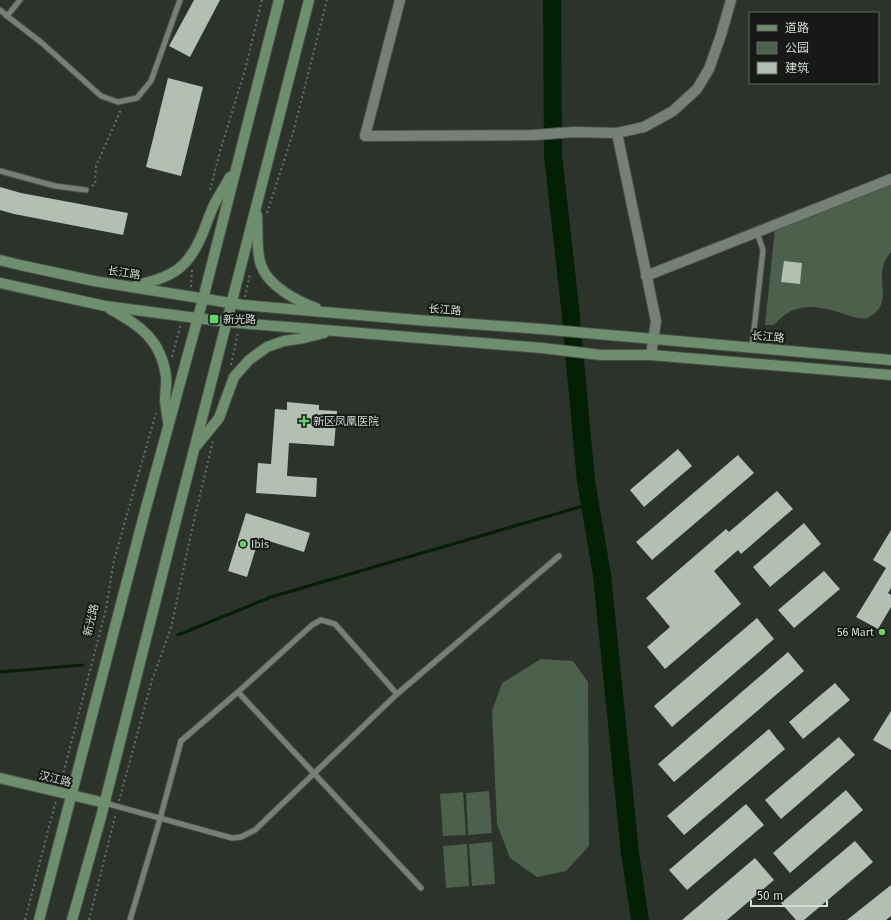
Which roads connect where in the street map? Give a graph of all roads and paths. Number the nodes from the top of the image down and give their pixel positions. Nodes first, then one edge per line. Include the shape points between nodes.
1 (20, 0) edge
2 (180, 0) edge
3 (262, 0) edge
4 (279, 0) edge
5 (309, 0) edge
6 (327, 0) edge
7 (400, 0) edge
8 (731, 0) edge
9 (0, 10) edge
10 (8, 16) junction
11 (118, 102) junction
12 (617, 133) junction
13 (236, 167) junction
14 (0, 172) edge
15 (891, 179) edge
16 (86, 190) joint
17 (209, 194) dead end
18 (256, 206) junction
19 (266, 216) dead end
20 (757, 232) junction
21 (193, 254) junction
22 (0, 260) edge
23 (252, 267) dead end
24 (646, 276) junction
25 (0, 283) edge
26 (131, 287) junction
27 (190, 296) junction
28 (203, 299) junction
29 (232, 303) junction
30 (243, 304) junction
31 (105, 306) junction
32 (330, 312) junction
33 (183, 316) junction
34 (198, 319) junction
35 (227, 322) junction
36 (240, 324) junction
37 (330, 331) junction
38 (653, 339) junction
39 (752, 347) junction
40 (651, 355) junction
41 (891, 360) edge
42 (230, 367) dead end
43 (891, 375) edge
44 (166, 377) junction
45 (158, 406) dead end
46 (168, 428) junction
47 (213, 440) dead end
48 (194, 448) junction
49 (559, 556) dead end
50 (238, 692) junction
51 (397, 694) junction
52 (314, 774) junction
53 (0, 778) edge
54 (58, 792) junction
55 (72, 796) junction
56 (105, 803) junction
57 (118, 807) junction
58 (160, 818) junction
59 (421, 888) dead end
60 (24, 920) edge
61 (39, 920) edge
62 (72, 920) edge
63 (89, 920) edge
64 (130, 920) edge

1 - 10 lane
2 - 11 lane via 151,81 137,98
3 - 17 path via 245,70
4 - 13 main road
5 - 18 main road
6 - 19 path via 293,133
7 - 12 street via 365,136
8 - 12 street via 709,69 697,89 673,111 644,128
9 - 10 lane
10 - 11 lane via 101,96
11 - 16 path via 120,112 96,166 95,184
12 - 24 street
13 - 21 main road via 213,207
13 - 28 main road
14 - 16 lane via 55,186
15 - 20 street
18 - 29 main road
18 - 32 main road via 258,252 261,266 267,275 282,291 310,306
20 - 24 street
20 - 39 lane via 763,250
21 - 26 main road via 183,266 170,275
21 - 27 path
22 - 26 main road, 长江路
23 - 30 path
24 - 38 street via 656,321
25 - 31 main road
26 - 27 main road, 长江路
27 - 28 main road, 长江路
28 - 29 main road, 长江路
28 - 34 main road
29 - 30 main road, 长江路
29 - 35 main road
30 - 32 main road, 长江路
31 - 33 main road
31 - 44 main road via 144,330 162,357
32 - 38 main road, 长江路
33 - 34 main road
33 - 44 path
34 - 35 main road
34 - 46 main road
35 - 36 main road
35 - 48 main road
36 - 37 main road
36 - 42 path
37 - 40 main road via 601,354
37 - 48 main road via 284,341 249,360 234,377 218,418
38 - 39 main road, 长江路
38 - 40 street
39 - 41 main road, 长江路
40 - 43 main road
44 - 46 main road
45 - 54 path, 新光路 via 114,560 106,609
46 - 55 main road
47 - 57 path via 171,628 152,680
48 - 56 main road
49 - 51 lane
50 - 51 lane via 312,625 321,620 335,624
50 - 52 lane
50 - 58 lane via 181,741
51 - 52 lane
52 - 58 lane via 255,830 241,837 232,838
52 - 59 lane
53 - 54 main road, 汉江路
54 - 55 main road, 汉江路
54 - 60 path, 新光路
55 - 56 main road, 汉江路
55 - 61 main road
56 - 57 lane
56 - 62 main road
57 - 58 lane
57 - 63 path
58 - 64 lane

